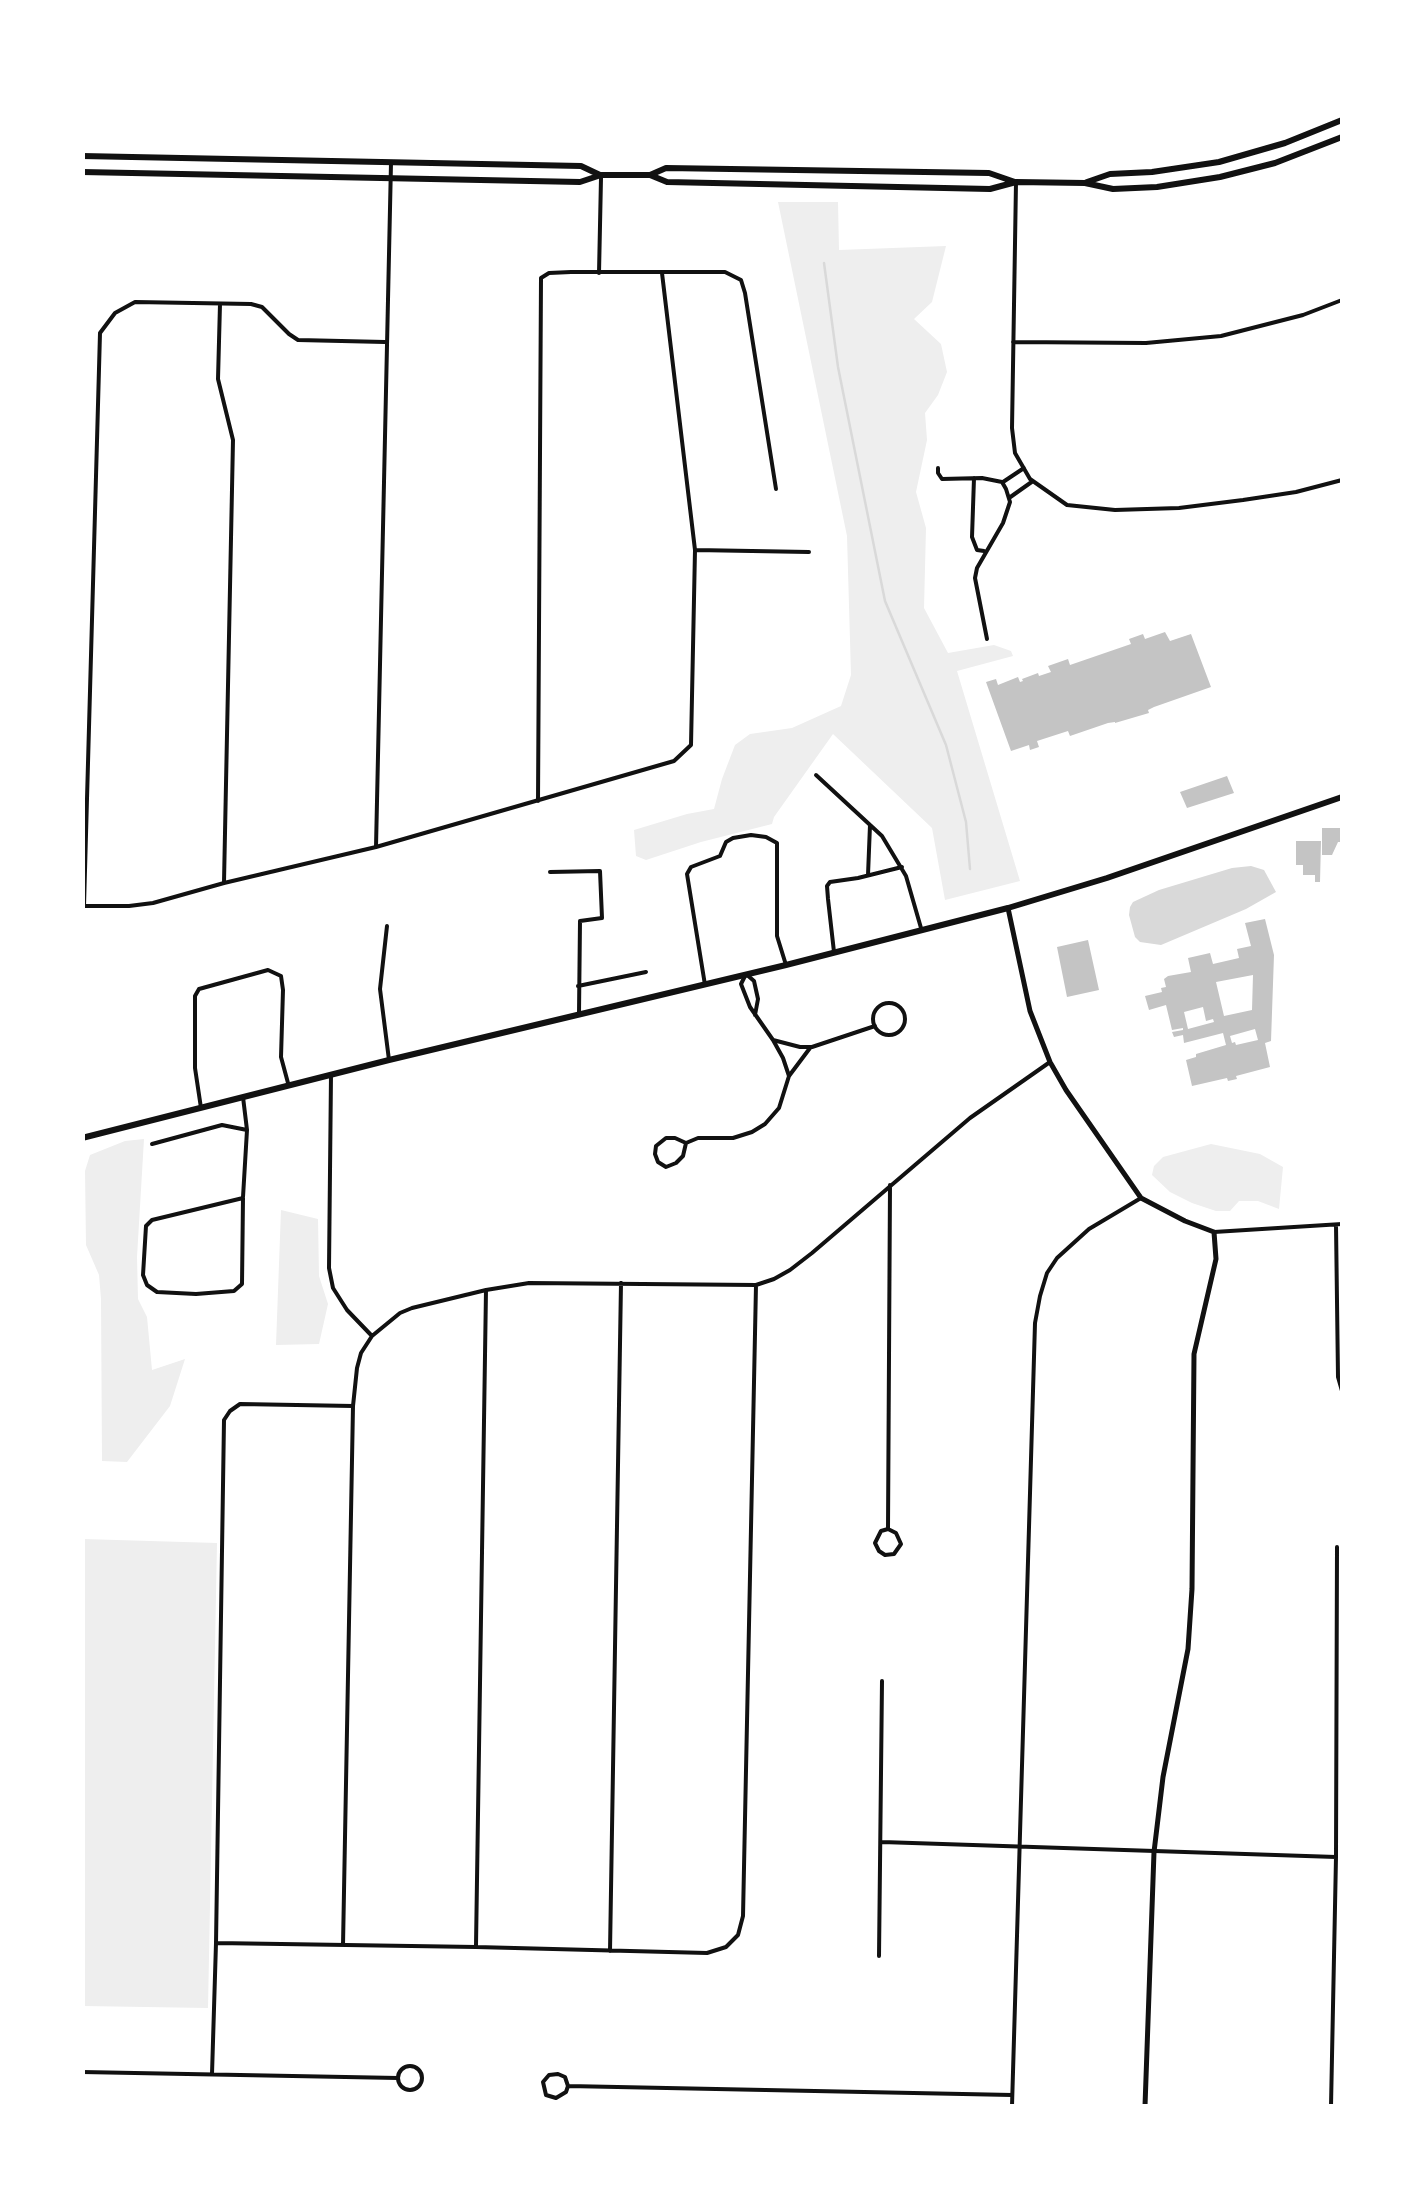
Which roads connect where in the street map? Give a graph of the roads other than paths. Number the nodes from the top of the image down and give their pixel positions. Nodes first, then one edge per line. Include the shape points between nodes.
1 (1342, 120) edge
2 (1342, 137) edge
3 (82, 156) edge
4 (391, 163) junction
5 (82, 172) edge
6 (602, 175) junction
7 (650, 175) junction
8 (391, 178) junction
9 (1016, 182) junction
10 (1085, 182) junction
11 (598, 273) junction
12 (662, 273) junction
13 (1342, 300) edge
14 (220, 304) junction
15 (386, 342) junction
16 (1012, 342) junction
17 (938, 468) dead end
18 (1024, 468) junction
19 (974, 478) junction
20 (1342, 480) edge
21 (1033, 481) junction
22 (1002, 482) junction
23 (776, 489) dead end
24 (1009, 498) junction
25 (988, 548) junction
26 (694, 550) junction
27 (809, 552) dead end
28 (987, 639) dead end
29 (816, 775) dead end
30 (1342, 797) edge
31 (538, 801) junction
32 (870, 824) junction
33 (376, 846) junction
34 (902, 866) junction
35 (550, 872) dead end
36 (868, 875) junction
37 (224, 883) junction
38 (84, 906) edge
39 (1008, 908) junction
40 (386, 926) dead end
41 (922, 930) junction
42 (834, 953) junction
43 (786, 965) junction
44 (646, 972) dead end
45 (746, 974) junction
46 (704, 985) junction
47 (578, 986) junction
48 (579, 1012) junction
49 (755, 1014) junction
50 (875, 1026) junction
51 (773, 1040) junction
52 (812, 1047) junction
53 (389, 1060) junction
54 (1050, 1062) junction
55 (331, 1076) junction
56 (788, 1076) junction
57 (288, 1085) junction
58 (244, 1097) junction
59 (201, 1108) junction
60 (247, 1130) junction
61 (82, 1138) edge
62 (686, 1143) junction
63 (152, 1144) dead end
64 (890, 1185) junction
65 (243, 1198) junction
66 (1141, 1198) junction
67 (1339, 1224) edge
68 (1214, 1232) junction
69 (622, 1282) junction
70 (756, 1285) junction
71 (486, 1290) junction
72 (372, 1336) junction
73 (1342, 1391) edge
74 (352, 1406) junction
75 (888, 1529) junction
76 (1338, 1547) dead end
77 (882, 1681) dead end
78 (1339, 1702) edge
79 (882, 1842) junction
80 (1019, 1845) junction
81 (1154, 1852) junction
82 (1336, 1857) junction
83 (216, 1943) junction
84 (344, 1945) junction
85 (476, 1947) junction
86 (610, 1951) junction
87 (879, 1956) dead end
88 (82, 2072) edge
89 (212, 2074) junction
90 (398, 2078) junction
91 (568, 2086) junction
92 (1012, 2095) junction
93 (1012, 2106) edge
94 (1145, 2106) edge
95 (1332, 2106) edge

1 - 10 main road via 1220,162
2 - 10 main road via 1220,177 1113,189
3 - 4 main road
4 - 6 main road via 581,166
4 - 8 street
5 - 8 main road
6 - 7 main road
6 - 8 main road via 580,182
6 - 11 street
7 - 9 main road via 667,182 990,189
7 - 9 main road via 666,168 989,173
8 - 15 street
9 - 10 main road
9 - 16 street
11 - 12 street
11 - 31 street via 549,273 540,291
12 - 23 street via 725,272 741,280
12 - 26 street
13 - 16 street via 1221,336 1146,344
14 - 15 street via 262,307 298,340
14 - 37 street via 218,379 232,440
14 - 38 street via 134,302 100,332
15 - 33 street
16 - 18 street via 1012,428
17 - 19 street via 942,479
18 - 21 street
18 - 22 street
19 - 22 street
19 - 25 street via 972,537 977,550
20 - 21 street via 1243,500 1115,510 1066,504
21 - 24 street
22 - 24 street
24 - 25 street
25 - 28 street via 975,578
26 - 27 street
26 - 31 street via 691,746 674,762
29 - 32 street
30 - 39 main road
31 - 33 street
32 - 34 street
32 - 36 street
33 - 37 street
34 - 36 street
34 - 41 street
35 - 47 street via 600,871 602,918 580,921
36 - 42 street via 827,886
37 - 38 street via 142,904
39 - 41 main road
39 - 54 street via 1030,1011
40 - 53 street via 380,990
41 - 42 main road
42 - 43 main road
43 - 45 main road
43 - 46 street via 778,936 777,843 733,838 720,856 687,874
44 - 47 street
45 - 46 main road
45 - 49 street via 754,980
45 - 49 street via 740,984
46 - 48 main road
47 - 48 street
48 - 53 main road
49 - 51 street
50 - 50 street via 897,1032 902,1010 883,1004 875,1011
50 - 52 street
51 - 52 street
51 - 56 street
52 - 56 street
53 - 55 main road
54 - 64 street
54 - 66 street
55 - 57 main road
55 - 72 street via 332,1288
56 - 62 street via 779,1108 765,1124 732,1138
57 - 58 main road
57 - 59 street via 280,1057 282,976 268,970 199,988 195,996
58 - 59 main road
58 - 60 street
59 - 61 main road
60 - 63 street via 222,1125
60 - 65 street
62 - 62 street via 676,1163 658,1162 655,1150 662,1140
64 - 70 street via 790,1270
64 - 75 street
65 - 65 street via 242,1284 234,1291 196,1294 146,1285 146,1226 152,1220
66 - 68 street
66 - 80 street via 1067,1247 1040,1296
67 - 68 street
67 - 73 street
68 - 81 street via 1216,1259 1194,1354 1188,1648
69 - 70 street
69 - 71 street via 529,1282
69 - 86 street
70 - 86 street via 742,1926 726,1947 707,1954
71 - 72 street via 400,1313
71 - 85 street
72 - 74 street via 356,1368
74 - 83 street via 240,1404 224,1427
74 - 84 street
75 - 75 street via 876,1543 885,1555 901,1544
76 - 78 street
77 - 79 street
78 - 82 street
79 - 80 street
79 - 87 street
80 - 81 street
80 - 92 street
81 - 82 street
81 - 94 street
82 - 95 street
83 - 84 street
83 - 89 street
84 - 85 street
85 - 86 street
88 - 89 street
89 - 90 street
90 - 90 street via 411,2066 422,2079 410,2090
91 - 91 street via 551,2098 543,2082 558,2074
91 - 92 street
92 - 93 street

